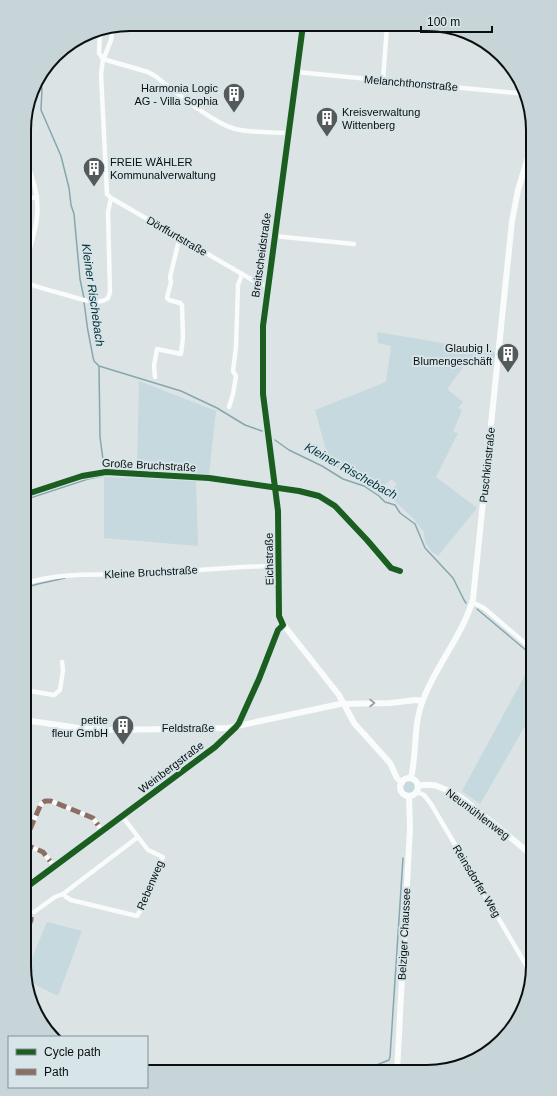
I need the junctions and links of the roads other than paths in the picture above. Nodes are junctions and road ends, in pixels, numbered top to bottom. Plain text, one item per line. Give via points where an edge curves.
1 (302, 31) edge
2 (387, 31) edge
3 (112, 33) edge
4 (100, 36) edge
5 (102, 59) junction
6 (296, 72) junction
7 (383, 80) junction
8 (519, 93) edge
9 (288, 133) junction
10 (526, 164) edge
11 (31, 176) edge
12 (37, 196) junction
13 (31, 198) edge
14 (111, 198) junction
15 (274, 236) junction
16 (180, 238) junction
17 (354, 244) dead end
18 (31, 245) edge
19 (242, 274) junction
20 (31, 284) edge
21 (267, 286) junction
22 (155, 377) dead end
23 (229, 408) dead end
24 (276, 488) junction
25 (31, 493) edge
26 (279, 566) junction
27 (400, 571) dead end
28 (31, 582) edge
29 (472, 604) junction
30 (283, 625) junction
31 (526, 644) edge
32 (62, 662) dead end
33 (31, 691) edge
34 (422, 701) junction
35 (344, 703) junction
36 (31, 721) edge
37 (236, 727) junction
38 (411, 778) junction
39 (402, 783) junction
40 (418, 786) junction
41 (417, 792) junction
42 (409, 796) junction
43 (122, 816) junction
44 (31, 827) edge
45 (102, 831) junction
46 (138, 837) junction
47 (31, 846) edge
48 (526, 851) edge
49 (54, 866) junction
50 (31, 884) edge
51 (63, 894) junction
52 (34, 912) dead end
53 (526, 965) edge
54 (397, 1065) edge

1 - 6 street, Breitscheidstraße
2 - 7 street
3 - 5 street
4 - 5 street via 99,53
5 - 9 street via 148,72 206,114 228,126
5 - 14 street via 106,191
6 - 7 street, Melanchthonstraße
6 - 9 street, Breitscheidstraße
7 - 8 street, Melanchthonstraße
9 - 15 street, Breitscheidstraße
10 - 29 street, Puschkinstraße via 512,221
11 - 12 street
12 - 13 street
12 - 18 street via 37,220
14 - 16 street, Dörffurtstraße
14 - 20 street via 108,212 108,298 102,301 83,300
15 - 17 street
15 - 21 street, Breitscheidstraße
16 - 19 street, Dörffurtstraße
16 - 22 street via 167,298 182,305 181,354 157,349
19 - 21 street, Dörffurtstraße
19 - 23 street via 238,285 233,371 236,376
21 - 24 street, Breitscheidstraße via 263,326 263,382
24 - 25 street, Große Bruchstraße via 209,478 104,472 82,476
24 - 26 street, Eichstraße
24 - 27 street, Große Bruchstraße via 308,493 330,502 391,568
26 - 28 street, Kleine Bruchstraße via 127,575 53,576
26 - 30 street, Eichstraße via 279,616
29 - 31 street via 480,605
29 - 34 street, Puschkinstraße
30 - 35 street, Eichstraße
30 - 37 street, Weinbergstraße via 278,630 259,679
32 - 33 street via 60,690 54,694
35 -> 34 street, Feldstraße
34 - 38 street, Puschkinstraße via 417,720
35 - 37 street, Feldstraße
35 - 39 street, Eichstraße via 354,723 390,763
36 - 37 street, Feldstraße via 108,730
37 - 43 street, Weinbergstraße via 215,747
38 - 39 street
38 - 40 street
39 - 42 street via 402,792
40 - 41 street
40 - 48 street, Neumühlenweg via 434,785 455,794
41 - 42 street
41 - 53 street, Reinsdorfer Weg via 426,796
42 - 54 street, Belziger Chaussee via 410,835
43 - 45 street, Weinbergstraße
43 - 46 street, Rebenweg
44 - 45 street via 41,804 51,801 93,818
45 - 49 street, Weinbergstraße
46 - 51 street
46 - 51 street, Rebenweg via 148,850 163,857 137,916 71,900
47 - 49 street via 43,852
49 - 50 street, Weinbergstraße
51 - 52 street

